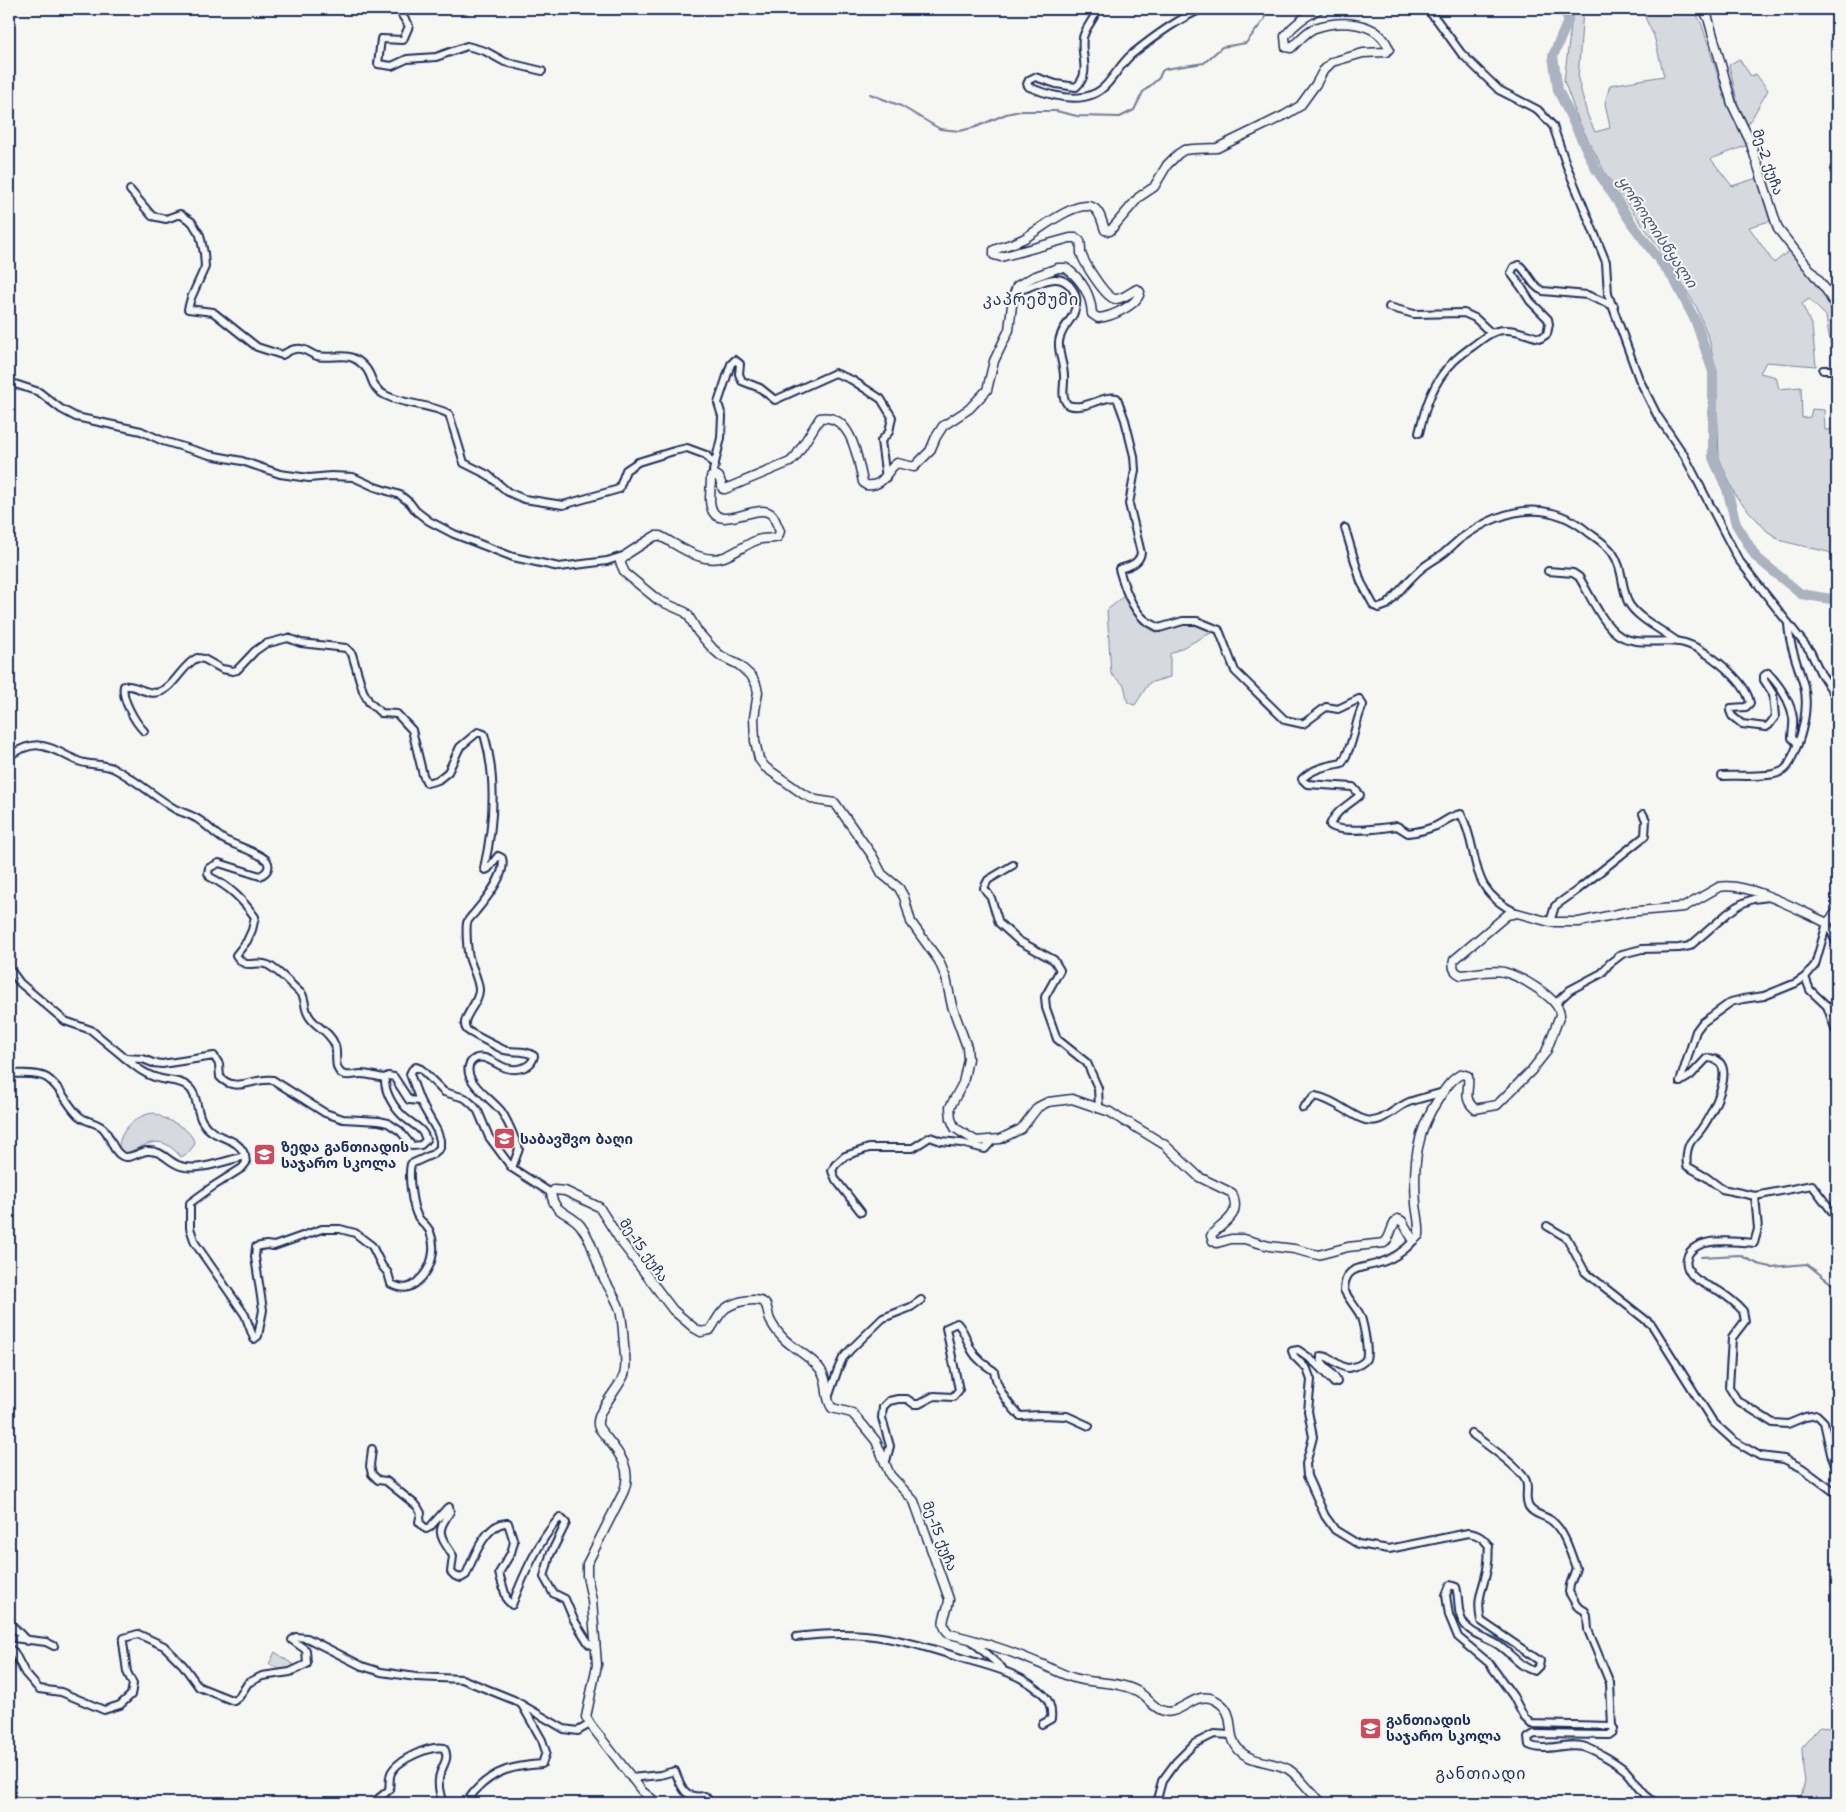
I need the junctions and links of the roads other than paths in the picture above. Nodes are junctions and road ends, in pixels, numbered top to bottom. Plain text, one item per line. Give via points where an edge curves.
1 (398, 9) edge
2 (1097, 9) edge
3 (1202, 9) edge
4 (1319, 9) edge
5 (1426, 9) edge
6 (1703, 9) edge
7 (542, 71) dead end
8 (130, 190) dead end
9 (1014, 291) junction
10 (1614, 306) junction
11 (1389, 307) dead end
12 (1837, 309) edge
13 (1491, 333) junction
14 (1823, 370) dead end
15 (1837, 370) edge
16 (9, 382) edge
17 (1419, 433) dead end
18 (715, 466) junction
19 (716, 475) junction
20 (886, 478) junction
21 (1345, 528) dead end
22 (628, 554) junction
23 (1548, 571) dead end
24 (1788, 622) junction
25 (1678, 642) junction
26 (1837, 698) edge
27 (144, 731) dead end
28 (1798, 744) junction
29 (9, 756) edge
30 (1722, 776) dead end
31 (1643, 814) dead end
32 (1013, 865) dead end
33 (1770, 897) junction
34 (1837, 912) edge
35 (1517, 913) junction
36 (1550, 922) junction
37 (1827, 924) junction
38 (1837, 944) edge
39 (9, 968) edge
40 (1805, 977) junction
41 (1556, 1003) junction
42 (1837, 1034) edge
43 (125, 1058) junction
44 (9, 1074) edge
45 (384, 1078) junction
46 (1443, 1092) junction
47 (420, 1101) junction
48 (1099, 1108) junction
49 (1303, 1108) dead end
50 (993, 1140) junction
51 (245, 1156) junction
52 (512, 1168) junction
53 (551, 1193) junction
54 (1755, 1196) junction
55 (861, 1212) dead end
56 (1837, 1218) edge
57 (1547, 1226) dead end
58 (1415, 1239) junction
59 (921, 1300) dead end
60 (827, 1399) junction
61 (1089, 1426) dead end
62 (1471, 1433) dead end
63 (372, 1449) dead end
64 (885, 1464) junction
65 (1837, 1469) edge
66 (1837, 1494) edge
67 (9, 1617) edge
68 (9, 1636) edge
69 (796, 1637) dead end
70 (970, 1639) junction
71 (27, 1640) junction
72 (54, 1646) dead end
73 (596, 1646) junction
74 (9, 1648) edge
75 (1003, 1669) junction
76 (522, 1704) junction
77 (590, 1724) junction
78 (1042, 1724) dead end
79 (1612, 1726) junction
80 (1231, 1735) junction
81 (631, 1778) junction
82 (373, 1803) edge
83 (443, 1803) edge
84 (466, 1803) edge
85 (657, 1803) edge
86 (711, 1803) edge
87 (1156, 1803) edge
88 (1323, 1803) edge
89 (1658, 1803) edge

1 - 7 street via 409,26 403,40 381,39 378,64 392,66 407,59 436,57 467,46 505,62
2 - 3 street via 1083,35 1086,72 1081,83 1076,87 1035,78 1029,80 1029,87 1070,98 1096,94 1130,56 1171,26
4 - 9 street via 1301,19 1285,36 1286,47 1291,48 1314,28 1355,23 1372,30 1387,43 1389,50 1351,55 1332,62 1300,106 1285,115 1217,148 1184,150 1110,231 1105,230 1098,211 1083,205 1022,239 994,250 994,255 1001,257 1076,238 1080,241 1081,253 1109,296 1120,299 1136,289 1140,292 1139,297 1108,317 1095,317 1090,296 1066,268 1033,277
5 - 10 street via 1461,53 1499,90 1538,110 1553,126 1606,262 1608,294
6 - 12 street, მე-2 ქუჩა via 1732,104 1750,141 1778,229 1827,291
8 - 18 street via 152,216 166,219 180,214 192,222 200,235 204,267 188,309 213,312 257,347 282,355 296,348 316,356 341,355 355,359 368,371 374,387 386,396 449,414 464,462 515,496 563,505 607,493 619,489 626,470 638,462 687,448 706,455
9 - 20 street via 1009,330 994,361 987,390 969,408 943,426 922,461 914,467 897,463
9 - 35 street via 1051,278 1060,278 1070,285 1077,302 1058,344 1064,399 1068,405 1081,406 1117,398 1134,456 1129,504 1141,553 1135,563 1119,569 1135,608 1145,620 1159,628 1183,621 1197,621 1219,630 1235,671 1285,720 1303,724 1326,706 1338,709 1360,699 1363,705 1356,719 1350,752 1342,763 1323,767 1302,779 1307,784 1353,787 1358,791 1360,795 1332,818 1330,825 1334,829 1347,830 1397,826 1408,834 1422,832 1450,816 1461,814 1467,825 1478,877 1505,907
10 - 13 street via 1588,294 1538,289 1523,268 1517,265 1511,273 1530,301 1548,319 1547,334 1541,338 1515,330
10 - 24 street via 1639,379 1657,415 1684,454 1738,559
11 - 13 street via 1414,314 1464,313 1475,318
13 - 17 street via 1452,362 1438,381
14 - 15 street
16 - 22 street via 39,392 76,417 141,431 163,442 210,455 242,461 280,474 308,478 353,477 400,495 429,521 454,534 513,557 559,567 607,561
18 - 19 street via 713,471
18 - 20 street via 721,438 722,416 718,403 735,360 740,364 742,381 760,388 775,400 835,373 881,399 892,417 888,432 881,441
19 - 20 street via 725,489 790,462 817,421 830,418 850,435 855,444 863,482 873,486
19 - 22 street via 711,477 710,503 716,515 733,517 765,511 771,514 780,532 778,537 758,539 724,557 713,558 699,556 655,536
21 - 25 street via 1361,582 1374,606 1379,608 1387,604 1421,569 1493,520 1508,513 1542,510 1561,514 1611,550 1619,563 1632,608
22 - 50 street via 620,562 625,572 658,600 685,612 713,649 752,677 758,692 755,742 759,759 765,767 803,794 835,803 882,874 900,888 911,922 939,962 946,978 967,1047 967,1069 950,1107 951,1119 955,1128 971,1139
23 - 25 street via 1578,576 1609,627 1619,635 1643,642
24 - 26 street via 1810,651
24 - 28 street via 1789,640 1805,689 1805,710
25 - 28 street via 1720,663 1742,687 1750,703 1730,711 1742,724 1766,727 1775,717 1773,694 1764,680 1768,673 1787,702 1793,718 1792,738
27 - 52 street via 136,723 124,695 124,686 150,693 159,692 197,658 222,669 237,670 265,644 288,638 301,643 346,648 352,654 369,702 381,713 397,714 412,730 427,783 448,772 460,747 474,734 484,734 493,788 491,829 484,868 488,870 498,856 503,861 501,873 492,889 467,922 467,949 479,990 477,1002 464,1024 472,1034 505,1050 530,1052 534,1056 530,1065 524,1068 507,1068 478,1058 471,1062 468,1070 473,1082 501,1112 510,1127 519,1149
28 - 30 street via 1787,768 1780,772
29 - 45 street via 35,744 59,750 80,762 115,769 229,843 264,858 268,868 260,876 219,863 209,868 210,877 237,894 255,917 249,936 236,955 249,965 269,966 302,994 309,1017 334,1044 337,1068 341,1073
31 - 36 street via 1645,836 1555,906
32 - 48 street via 988,880 984,888 999,923 1019,941 1054,960 1060,970 1045,997 1046,1008 1057,1039 1087,1063 1098,1088
33 - 36 street via 1724,886 1684,907 1628,912 1579,922
33 - 37 street
33 - 41 street via 1741,904 1690,946 1642,949 1622,954 1602,973 1570,990
34 - 37 street
35 - 36 street
35 - 41 street via 1500,920 1463,952 1454,960 1454,969 1461,975 1505,972
37 - 38 street
37 - 40 street via 1815,965
39 - 43 street via 20,983 65,1021 91,1030
40 - 42 street via 1810,990 1827,1006
40 - 54 street via 1764,996 1731,1002 1707,1019 1696,1031 1680,1082 1707,1058 1718,1061 1724,1068 1715,1106 1685,1156 1687,1166 1722,1190
41 - 46 street via 1560,1015 1546,1052 1497,1105 1472,1107 1466,1095 1468,1076 1465,1074 1453,1080
43 - 45 street via 162,1064 214,1056 220,1064 220,1077 231,1084 272,1080 325,1113 343,1119 388,1123 400,1131 412,1146 421,1145 426,1140 424,1133 392,1103
43 - 51 street via 156,1078 186,1084 192,1090 203,1123 212,1132 242,1147
44 - 51 street via 46,1078 62,1092 74,1111 102,1127 116,1151 125,1158 148,1151 162,1153 178,1165 200,1167
45 - 47 street via 394,1077 409,1100
46 - 49 street via 1408,1102 1380,1120 1359,1118 1325,1097 1315,1096
46 - 58 street via 1426,1119 1417,1144 1414,1181 1419,1235
47 - 51 street via 440,1140 440,1148 411,1164 409,1173 418,1216 430,1231 434,1250 426,1274 410,1288 400,1289 391,1284 372,1246 355,1234 340,1229 322,1229 274,1246 256,1247 263,1310 258,1336 254,1339 245,1315 205,1260 190,1228 190,1204 242,1168
47 - 52 street via 410,1074 416,1067 444,1092 465,1098 473,1105 489,1137
48 - 50 street via 1072,1099 1048,1102 1038,1107 1021,1129
48 - 58 street via 1152,1137 1199,1177 1232,1193 1236,1204 1234,1212 1211,1236 1217,1243 1244,1239 1318,1255 1384,1242 1398,1219 1408,1235
50 - 55 street via 985,1149 930,1137 913,1148 869,1148 845,1156 832,1171
52 - 53 street
53 - 60 street, მე-15 ქუჩა via 554,1190 565,1191 599,1207 672,1310 701,1332 710,1330 724,1310 732,1305 753,1300 763,1302 775,1330 822,1371
53 - 73 street via 560,1212 579,1223 591,1242 619,1308 622,1324 624,1373 597,1422 626,1464 628,1474 623,1493 587,1564
54 - 56 street via 1812,1185
54 - 65 street via 1758,1229 1754,1243 1724,1241 1696,1245 1689,1252 1687,1268 1694,1277 1743,1310 1745,1321 1732,1338 1729,1387 1737,1400 1773,1423 1788,1424 1817,1415 1824,1422 1830,1454
57 - 66 street via 1567,1238 1585,1272 1652,1325 1713,1422 1734,1441 1760,1456 1784,1459 1802,1468
58 - 79 street via 1391,1258 1355,1268 1347,1276 1344,1290 1360,1314 1364,1333 1366,1354 1361,1363 1346,1368 1322,1356 1322,1362 1336,1379 1334,1383 1303,1353 1292,1351 1307,1369 1311,1380 1308,1411 1313,1436 1306,1464 1308,1476 1325,1516 1335,1530 1358,1544 1389,1549 1468,1533 1484,1539 1489,1546 1478,1606 1481,1621 1540,1661 1539,1666 1534,1670 1527,1668 1496,1644 1469,1629 1461,1617 1456,1587 1450,1585 1446,1595 1449,1615 1458,1637 1489,1664 1532,1724
59 - 60 street via 883,1318 851,1349 843,1358
60 - 64 street, მე-15 ქუჩა via 832,1408 852,1414 863,1425 876,1441
61 - 64 street via 1067,1416 1020,1416 996,1382 994,1372 979,1361 957,1323 946,1328 958,1390 953,1397 934,1396 919,1404 898,1399 883,1407 882,1418 890,1446
62 - 79 street via 1519,1471 1526,1482 1526,1501 1530,1508 1550,1519 1566,1542 1576,1568 1569,1592 1587,1616 1588,1630 1610,1683
63 - 73 street via 372,1474 417,1506 423,1528 430,1527 449,1507 450,1512 440,1531 453,1556 451,1572 455,1576 461,1578 466,1575 478,1546 493,1528 502,1522 508,1523 514,1542 499,1573 507,1600 512,1605 526,1570 550,1528 560,1517 566,1522 550,1555 544,1577 553,1593 565,1599 589,1644
64 - 70 street, მე-15 ქუჩა via 919,1511 950,1599 942,1621 946,1630
67 - 71 street via 10,1623
68 - 71 street
69 - 75 street via 820,1634 865,1636 905,1642
70 - 75 street
70 - 80 street, მე-15 ქუჩა via 1085,1681 1120,1685 1137,1691 1165,1712 1191,1701 1212,1698 1228,1712
71 - 72 street
73 - 77 street via 596,1675 586,1717
74 - 76 street via 39,1689 61,1692 104,1710 120,1705 131,1695 133,1684 127,1672 123,1642 124,1638 138,1634 164,1646 199,1687 234,1701 248,1683 307,1664 306,1650 292,1640 296,1637 307,1638 381,1672 462,1679
75 - 78 street via 1044,1695 1052,1710 1051,1719
76 - 77 street via 564,1730 578,1731
76 - 84 street via 542,1740 546,1752 542,1764 513,1766 485,1780
77 - 81 street
79 - 89 street via 1614,1732 1609,1736 1541,1734 1531,1736 1527,1743 1538,1748 1582,1746 1626,1771 1645,1796
80 - 87 street via 1214,1734 1194,1744 1162,1781
80 - 88 street, მე-15 ქუჩა via 1241,1752 1287,1769
81 - 85 street
81 - 86 street via 675,1771 688,1795 695,1798 705,1796
82 - 83 street via 389,1790 390,1774 396,1766 424,1750 437,1747 444,1748 447,1754 439,1777

